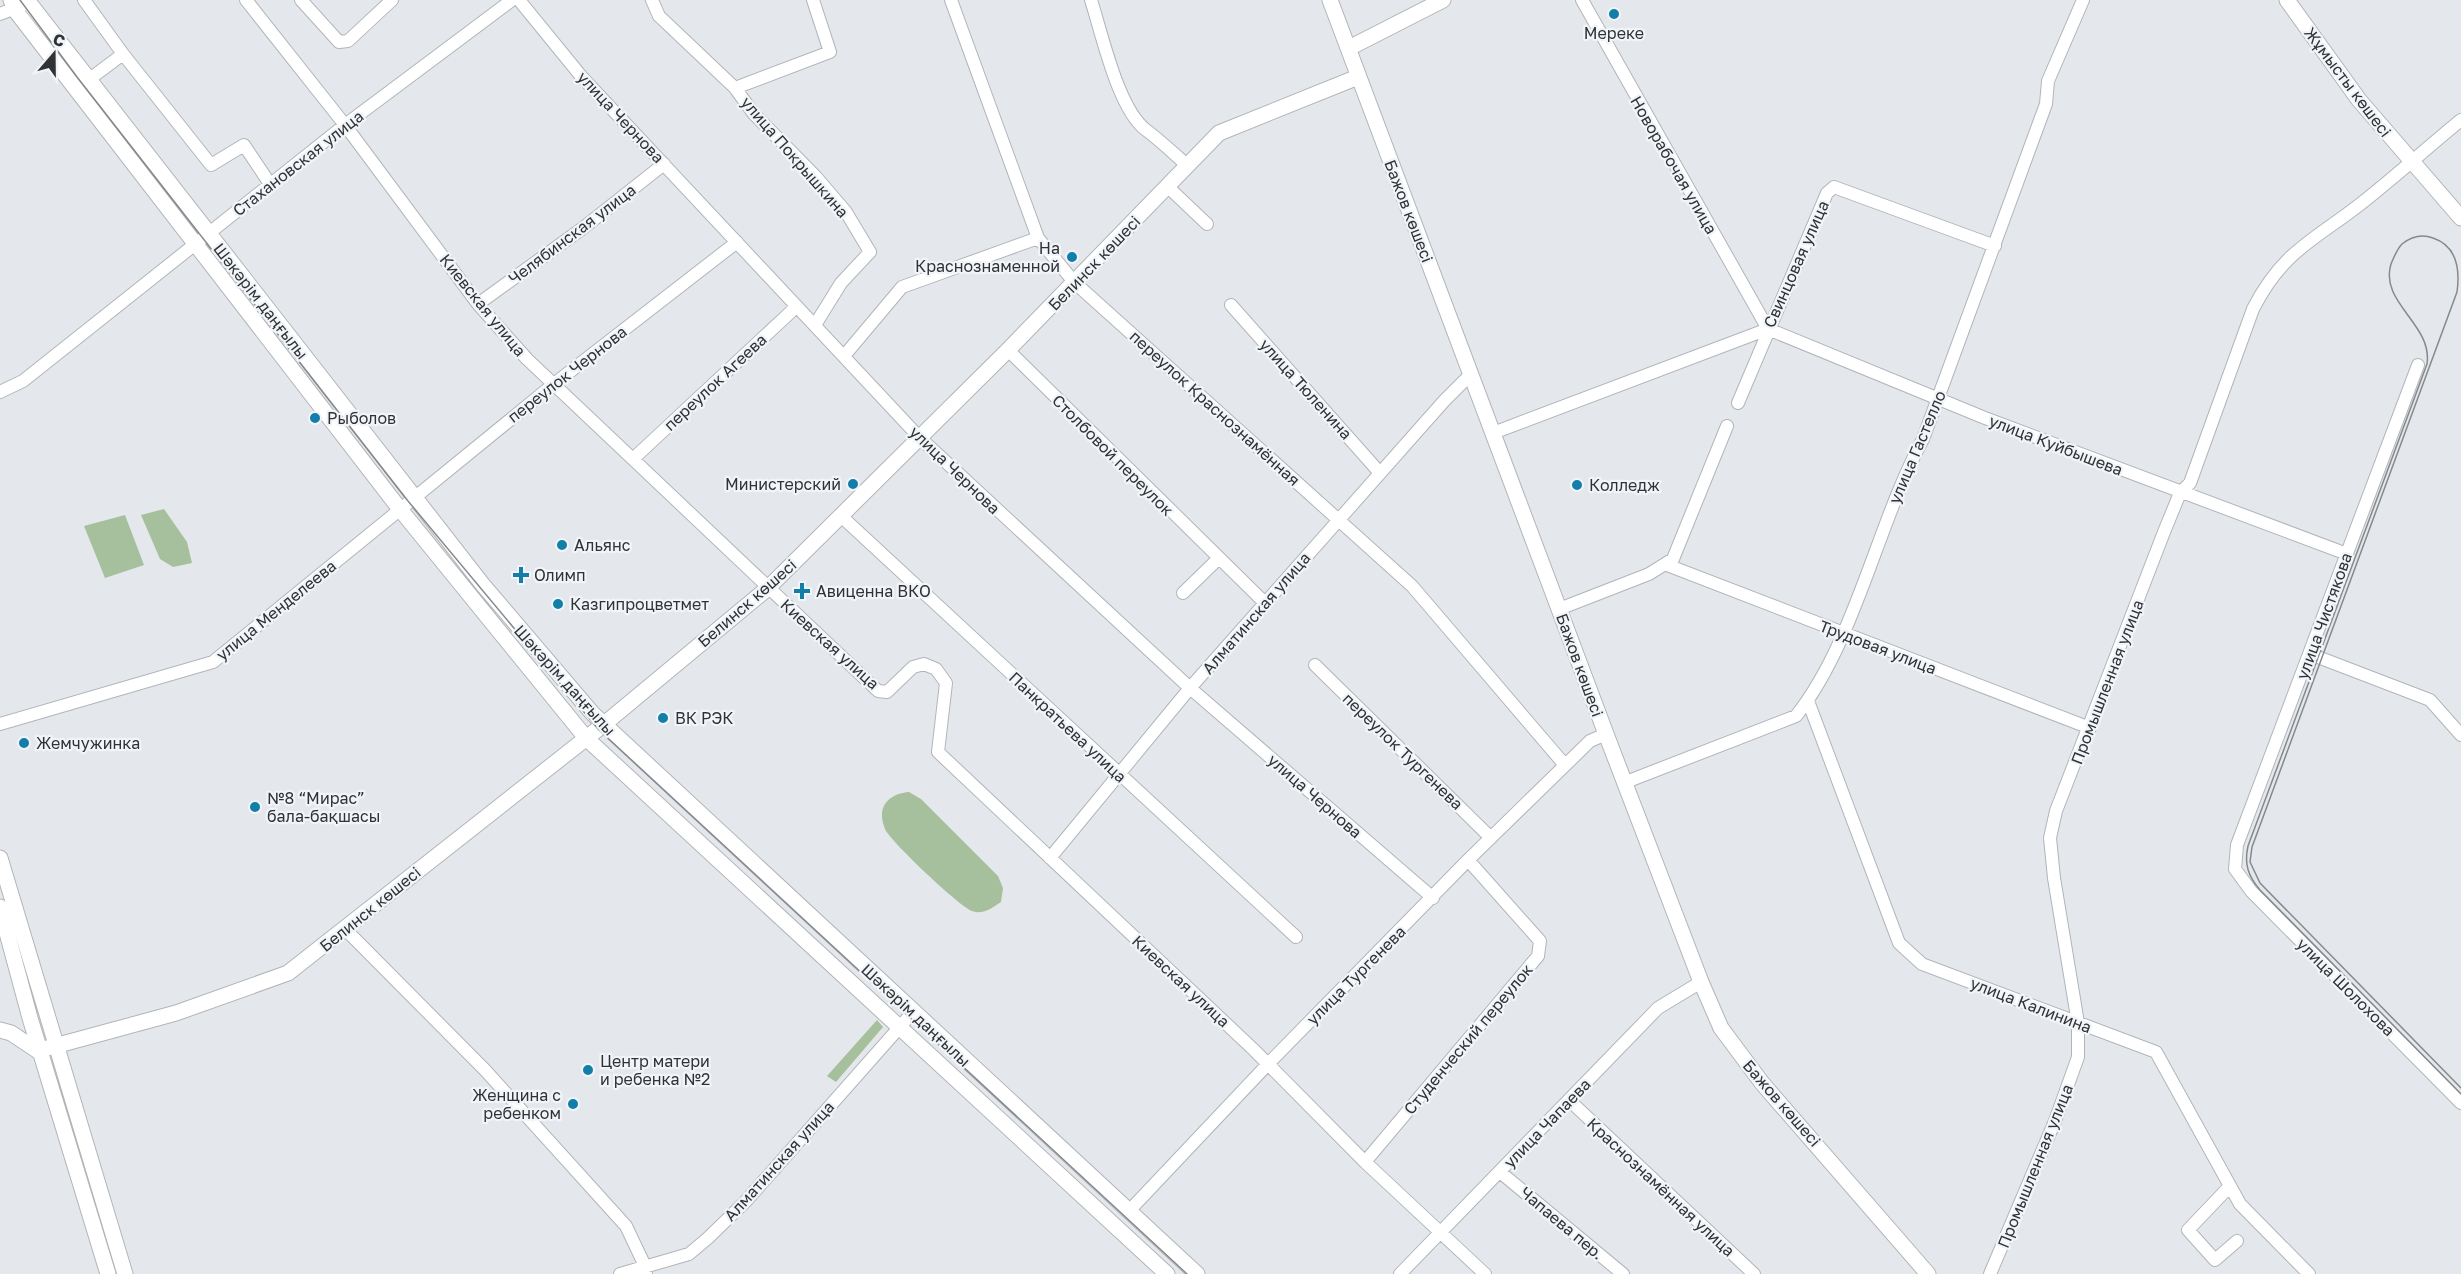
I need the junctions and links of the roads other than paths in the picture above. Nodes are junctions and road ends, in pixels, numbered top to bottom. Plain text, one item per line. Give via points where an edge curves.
1 (246, 0) edge
2 (301, 0) edge
3 (392, 0) edge
4 (512, 0) edge
5 (519, 0) edge
6 (652, 0) edge
7 (813, 0) edge
8 (951, 0) edge
9 (1091, 0) edge
10 (1330, 0) edge
11 (1443, 0) edge
12 (1581, 0) edge
13 (2083, 0) edge
14 (2287, 0) edge
15 (85, 1) edge
16 (18, 5) edge
17 (1349, 48) junction
18 (123, 54) junction
19 (1358, 77) junction
20 (87, 81) junction
21 (735, 88) junction
22 (2461, 120) edge
23 (345, 125) junction
24 (2411, 162) junction
25 (664, 164) junction
26 (1188, 166) junction
27 (270, 184) junction
28 (1168, 187) junction
29 (2461, 218) edge
30 (1208, 224) dead end
31 (208, 233) junction
32 (1038, 238) junction
33 (737, 242) junction
34 (194, 243) junction
35 (1995, 246) junction
36 (1074, 282) junction
37 (478, 304) junction
38 (1232, 305) dead end
39 (796, 307) junction
40 (815, 325) junction
41 (1768, 329) junction
42 (1008, 350) junction
43 (844, 356) junction
44 (2418, 365) dead end
45 (1470, 375) junction
46 (554, 384) junction
47 (0, 392) edge
48 (1938, 398) junction
49 (1738, 403) dead end
50 (1727, 426) dead end
51 (1492, 433) junction
52 (920, 438) junction
53 (634, 458) junction
54 (1380, 474) junction
55 (2180, 493) junction
56 (414, 497) junction
57 (399, 508) junction
58 (841, 516) junction
59 (1339, 519) junction
60 (2347, 554) junction
61 (1218, 559) junction
62 (1667, 565) junction
63 (768, 588) junction
64 (1183, 593) dead end
65 (1265, 603) junction
66 (1559, 609) junction
67 (1843, 633) junction
68 (2310, 654) junction
69 (1315, 665) dead end
70 (1190, 688) junction
71 (1808, 701) junction
72 (0, 724) edge
73 (603, 725) junction
74 (2090, 728) junction
75 (1606, 734) junction
76 (2461, 735) edge
77 (586, 738) junction
78 (1564, 764) junction
79 (1120, 775) junction
80 (1626, 782) junction
81 (1491, 838) junction
82 (0, 858) edge
83 (1050, 858) junction
84 (1468, 860) junction
85 (2235, 869) joint
86 (1433, 898) junction
87 (0, 907) edge
88 (346, 930) junction
89 (1296, 937) dead end
90 (1701, 982) junction
91 (913, 1012) junction
92 (38, 1016) junction
93 (2078, 1023) junction
94 (4, 1026) edge
95 (898, 1027) junction
96 (45, 1050) junction
97 (1267, 1065) junction
98 (1569, 1100) junction
99 (2461, 1102) edge
100 (1365, 1162) junction
101 (1500, 1172) junction
102 (2230, 1186) junction
103 (1129, 1212) junction
104 (1115, 1227) junction
105 (1439, 1232) junction
106 (2237, 1241) dead end
107 (646, 1270) edge
108 (108, 1274) edge
109 (125, 1274) edge
110 (620, 1274) edge
111 (1167, 1274) edge
112 (1197, 1274) edge
113 (1400, 1274) edge
114 (1485, 1274) edge
115 (1623, 1274) edge
116 (1754, 1274) edge
117 (1928, 1274) edge
118 (1990, 1274) edge
119 (2309, 1274) edge

1 - 23 street, Киевская улица
2 - 3 street via 339,42 348,41
4 - 23 street, Стахановская улица
5 - 25 street, улица Чернова via 581,76
6 - 21 street, улица Покрышкина via 659,16
7 - 21 street via 830,52
8 - 32 street, переулок Краснознамённая
9 - 26 street via 1114,78 1128,106 1146,130
10 - 17 main road, Бажов көшесі
11 - 17 main road
12 - 41 street, Новорабочая улица
13 - 35 street, улица Гастелло via 2048,81 2046,104
14 - 24 main road, Жұмысты көшесі via 2359,100
15 - 18 street
16 - 20 main road, Шәкәрім даңғылы
16 - 34 main road, Шәкәрім даңғылы
17 - 19 main road, Бажов көшесі
18 - 20 street
18 - 27 street via 211,165 244,145
19 - 26 main road, Белинск көшесі via 1219,133
19 - 45 main road, Бажов көшесі
20 - 31 main road, Шәкәрім даңғылы
21 - 40 street, улица Покрышкина via 753,114 846,212 870,252 841,282
22 - 24 street, Промышленная улица
23 - 27 street, Стахановская улица
23 - 37 street, Киевская улица
24 - 29 main road, Жұмысты көшесі
24 - 55 street, Промышленная улица via 2346,216 2326,226 2289,256 2265,284 2190,483
25 - 33 street, улица Чернова
25 - 37 street, Челябинская улица
26 - 28 main road, Белинск көшесі
27 - 31 street, Стахановская улица
28 - 30 street
28 - 36 main road, Белинск көшесі
31 - 34 street, Стахановская улица
31 - 56 main road, Шәкәрім даңғылы
32 - 36 street, переулок Краснознамённая
32 - 43 street via 902,287
33 - 39 street, улица Чернова
33 - 46 street, переулок Чернова
34 - 47 street, Стахановская улица via 23,381
34 - 57 main road, Шәкәрім даңғылы
35 - 41 street, Свинцовая улица via 1834,187 1827,193
35 - 48 street, улица Гастелло
36 - 42 main road, Белинск көшесі
36 - 59 street, переулок Краснознамённая
37 - 46 street, Киевская улица
38 - 54 street, улица Тюленина
39 - 40 street, улица Чернова
39 - 53 street, переулок Агеева
40 - 43 street, улица Чернова
41 - 48 street, улица Куйбышева
41 - 49 street, Свинцовая улица
41 - 51 street
42 - 52 main road, Белинск көшесі
42 - 61 street, Столбовой переулок
43 - 52 street, улица Чернова
44 - 60 street, улица Чистякова
45 - 51 main road, Бажов көшесі
45 - 54 street, Алматинская улица
46 - 53 street, Киевская улица
46 - 56 street, переулок Чернова
48 - 55 street, улица Куйбышева
48 - 67 street, улица Гастелло
50 - 62 street via 1673,559
51 - 66 main road, Бажов көшесі
52 - 58 main road, Белинск көшесі
52 - 70 street, улица Чернова
53 - 63 street, Киевская улица
54 - 59 street, Алматинская улица
55 - 60 street, улица Куйбышева
55 - 74 street, Промышленная улица
56 - 57 street, переулок Чернова
56 - 73 main road, Шәкәрім даңғылы
57 - 72 street, улица Менделеева via 213,662
57 - 77 main road, Шәкәрім даңғылы
58 - 63 main road, Белинск көшесі
58 - 79 street, Панкратьева улица
59 - 65 street, Алматинская улица
59 - 78 street, переулок Краснознамённая via 1412,586
60 - 68 street, улица Чистякова
61 - 64 street
61 - 65 street, Столбовой переулок
62 - 66 street
62 - 67 street, Трудовая улица
63 - 73 main road, Белинск көшесі
63 - 83 street, Киевская улица via 878,691 888,692 913,667 924,664 936,669 946,683 938,752
65 - 70 street, Алматинская улица
66 - 75 main road, Бажов көшесі
67 - 71 street, улица Гастелло
67 - 74 street, Трудовая улица
68 - 76 street via 2430,700
68 - 85 street, улица Чистякова via 2237,845
69 - 81 street, переулок Тургенева
70 - 79 street, Алматинская улица
70 - 86 street, улица Чернова
71 - 80 street, улица Гастелло via 1796,716
71 - 93 street, улица Калинина via 1899,944 1922,964
73 - 77 main road, Белинск көшесі
73 - 91 main road, Шәкәрім даңғылы
74 - 93 street, Промышленная улица via 2056,811 2050,838
75 - 78 street, улица Тургенева via 1590,741
75 - 80 main road, Бажов көшесі
77 - 88 main road, Белинск көшесі
77 - 95 main road, Шәкәрім даңғылы
78 - 81 street, улица Тургенева
79 - 83 street, Алматинская улица
79 - 89 street, Панкратьева улица
80 - 90 main road, Бажов көшесі
81 - 84 street, улица Тургенева
82 - 92 main road
83 - 97 street, Киевская улица
84 - 86 street, улица Тургенева
84 - 100 street, Студенческий переулок via 1540,941 1538,956
85 - 99 street, улица Шолохова via 2251,891
86 - 97 street, улица Тургенева
87 - 92 main road
88 - 96 main road, Белинск көшесі via 288,973 176,1013
88 - 107 street via 485,1070 626,1226
90 - 98 street, улица Чапаева via 1658,1008
90 - 117 main road, Бажов көшесі via 1721,1028 1748,1065
91 - 95 street, Алматинская улица
91 - 103 main road, Шәкәрім даңғылы
92 - 94 main road
92 - 96 main road
93 - 102 street, улица Калинина via 2156,1052
93 - 118 street, Промышленная улица via 2078,1057
94 - 96 main road
95 - 104 main road, Шәкәрім даңғылы
95 - 107 street, Алматинская улица via 746,1201 708,1238 689,1254
96 - 108 main road
96 - 109 main road
97 - 100 street, Киевская улица
97 - 103 street, улица Тургенева
98 - 101 street, улица Чапаева
98 - 116 street, Краснознамённая улица
100 - 105 street, Киевская улица
101 - 105 street, улица Чапаева
101 - 115 street, Чапаева пер.
102 - 106 street via 2188,1230 2215,1260
102 - 119 street, улица Калинина via 2240,1204
103 - 104 main road, улица Тургенева
103 - 112 main road, Шәкәрім даңғылы
104 - 111 main road, Шәкәрім даңғылы
105 - 113 street, улица Чапаева
105 - 114 street, Киевская улица
107 - 110 street, Алматинская улица

